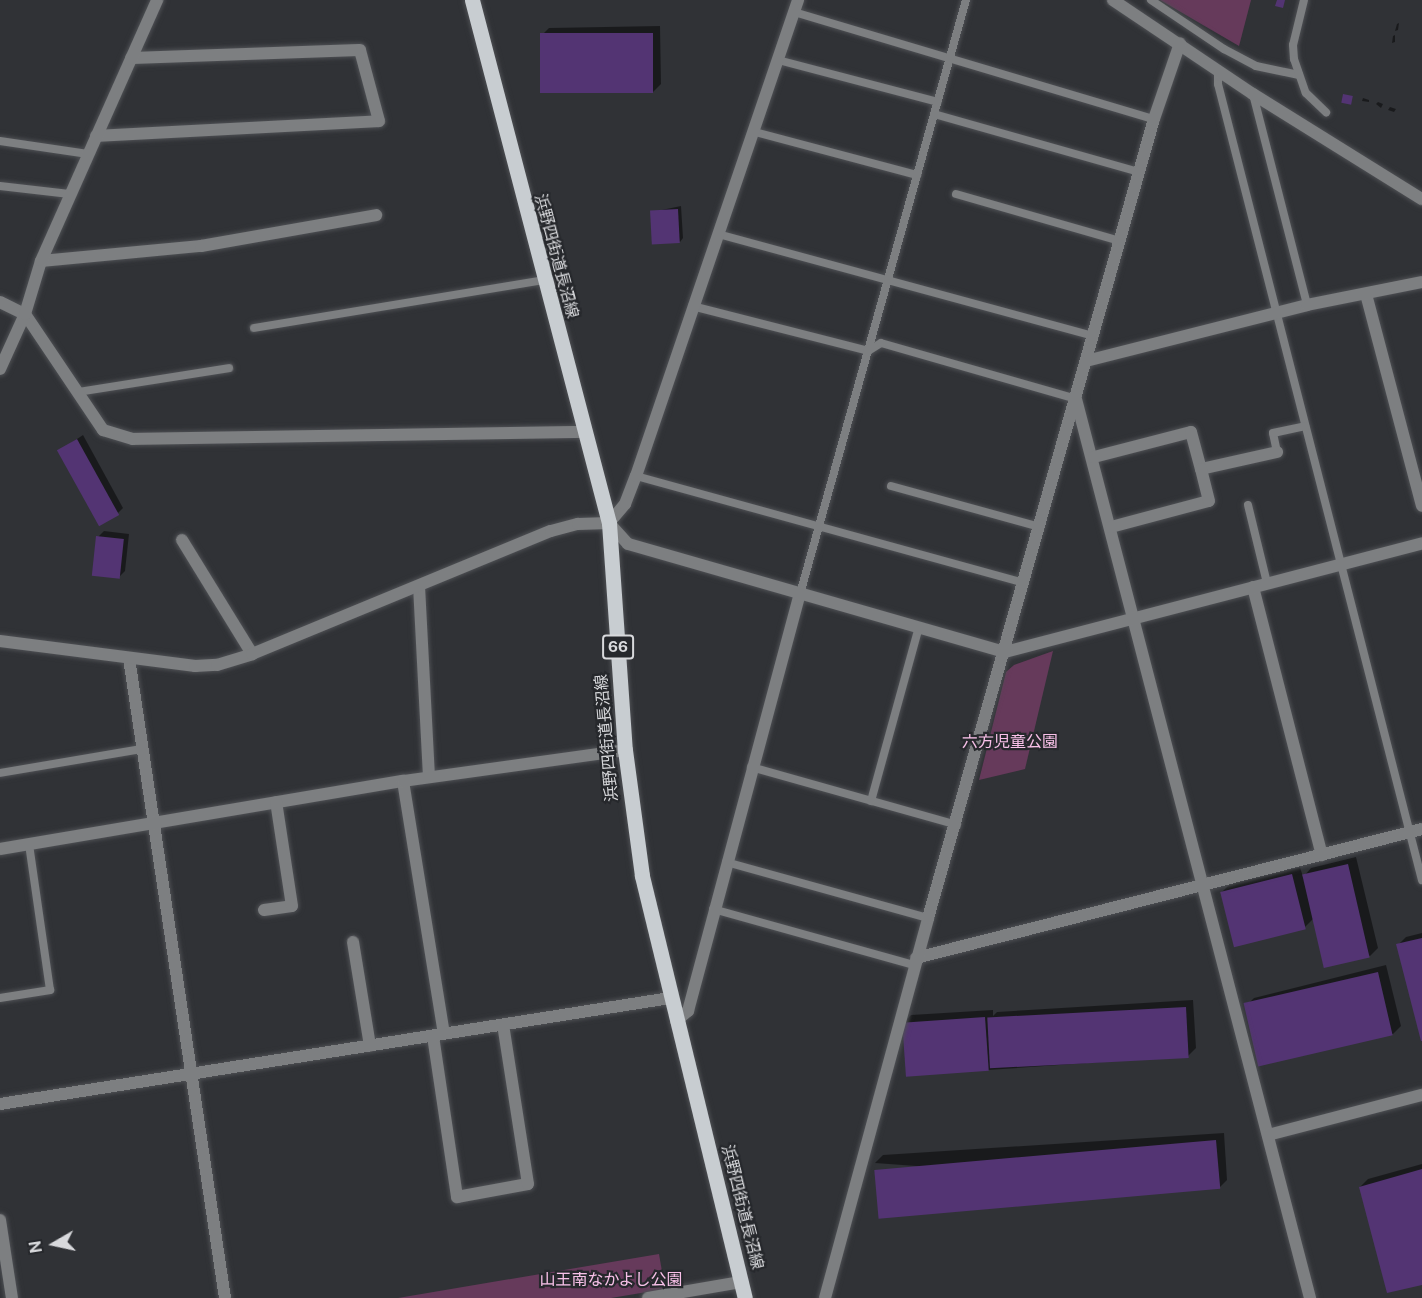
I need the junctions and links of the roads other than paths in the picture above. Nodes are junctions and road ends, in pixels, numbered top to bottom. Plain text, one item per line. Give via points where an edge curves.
1 (157, 0) edge
2 (472, 0) edge
3 (966, 0) edge
4 (1113, 0) edge
5 (1151, 0) edge
6 (1304, 0) edge
7 (796, 6) edge
8 (1179, 43) junction
9 (131, 58) junction
10 (950, 58) junction
11 (778, 60) junction
12 (1218, 69) junction
13 (1299, 75) junction
14 (1253, 94) junction
15 (938, 102) junction
16 (1326, 112) dead end
17 (934, 114) junction
18 (1154, 119) junction
19 (755, 132) junction
20 (96, 136) junction
21 (0, 141) edge
22 (88, 154) junction
23 (1139, 172) junction
24 (917, 175) junction
25 (0, 186) edge
26 (70, 194) junction
27 (956, 194) dead end
28 (1422, 199) edge
29 (376, 215) dead end
30 (718, 234) junction
31 (1120, 241) junction
32 (41, 261) junction
33 (888, 279) junction
34 (544, 280) junction
35 (1422, 282) edge
36 (1366, 294) junction
37 (0, 302) edge
38 (1307, 305) junction
39 (692, 306) junction
40 (1276, 313) junction
41 (26, 314) junction
42 (254, 328) dead end
43 (1094, 336) junction
44 (868, 351) junction
45 (1086, 361) junction
46 (229, 368) dead end
47 (0, 369) edge
48 (78, 393) junction
49 (1076, 399) junction
50 (1305, 426) junction
51 (584, 432) junction
52 (1277, 452) joint
53 (1094, 457) junction
54 (1201, 469) junction
55 (636, 476) junction
56 (891, 486) dead end
57 (1248, 505) dead end
58 (1422, 506) edge
59 (609, 523) junction
60 (819, 525) junction
61 (1040, 527) junction
62 (1111, 527) junction
63 (182, 540) dead end
64 (1422, 543) edge
65 (1341, 564) junction
66 (1024, 583) junction
67 (1267, 583) junction
68 (419, 586) junction
69 (1253, 587) junction
70 (800, 594) junction
71 (1134, 617) junction
72 (919, 627) junction
73 (0, 641) edge
74 (1005, 652) junction
75 (252, 654) junction
76 (129, 658) junction
77 (142, 749) junction
78 (625, 750) junction
79 (751, 767) junction
80 (0, 773) edge
81 (429, 777) junction
82 (403, 781) junction
83 (276, 801) junction
84 (871, 801) junction
85 (155, 823) junction
86 (957, 825) junction
87 (1416, 831) edge
88 (29, 844) junction
89 (0, 849) edge
90 (1322, 855) junction
91 (726, 862) junction
92 (1422, 880) edge
93 (1203, 886) junction
94 (713, 909) junction
95 (264, 910) dead end
96 (928, 918) junction
97 (353, 942) dead end
98 (915, 961) junction
99 (0, 998) edge
100 (670, 998) junction
101 (676, 1021) junction
102 (503, 1025) junction
103 (439, 1035) junction
104 (370, 1046) junction
105 (194, 1076) junction
106 (1422, 1095) edge
107 (0, 1104) edge
108 (1268, 1135) junction
109 (0, 1220) edge
110 (2, 1252) edge
111 (741, 1282) junction
112 (12, 1298) edge
113 (225, 1298) edge
114 (648, 1298) edge
115 (745, 1298) edge
116 (825, 1298) edge
117 (1310, 1298) edge

1 - 9 street
2 - 34 main road, 浜野四街道長沼線 / 66
3 - 10 lane
4 - 8 street
5 - 13 lane via 1256,66
6 - 13 lane via 1293,45
7 - 10 lane
7 - 11 street
8 - 12 street
8 - 18 street
9 - 20 street
9 - 20 street via 360,50 379,122
10 - 15 lane
10 - 18 lane
11 - 15 lane
11 - 19 street
12 - 14 street
12 - 40 lane via 1218,84
13 - 16 lane via 1312,101
14 - 28 street
14 - 38 lane
15 - 17 lane
17 - 23 lane
17 - 24 lane
18 - 23 street
19 - 24 lane
19 - 30 street
20 - 22 street
21 - 22 lane
22 - 26 street
23 - 31 street
24 - 33 lane
25 - 26 lane
26 - 32 street
27 - 31 lane
29 - 32 street via 201,246
30 - 33 lane
30 - 39 street
31 - 43 street
32 - 41 street
33 - 43 lane
33 - 44 lane
34 - 42 lane
34 - 51 main road, 浜野四街道長沼線 / 66
35 - 36 street
36 - 38 street
36 - 58 street
37 - 41 street
38 - 40 street
39 - 44 lane
39 - 55 street
40 - 45 street
40 - 50 lane
41 - 47 street
41 - 48 street
43 - 45 street
44 - 49 lane via 881,343
44 - 60 lane
45 - 49 street
46 - 48 lane
48 - 51 street via 102,430 133,439
49 - 53 street
49 - 61 street
50 - 52 lane via 1273,433
50 - 65 lane
51 - 59 main road, 浜野四街道長沼線 / 66
52 - 54 street
53 - 54 street via 1191,432
53 - 62 street
54 - 62 street via 1209,501
55 - 59 street via 625,504
55 - 60 lane
56 - 61 lane
57 - 67 lane
59 - 68 street via 565,526
59 - 70 street via 628,544
59 - 78 main road, 浜野四街道長沼線 / 66
60 - 66 lane
60 - 70 lane
61 - 66 street
62 - 71 street
63 - 75 street
64 - 65 street
65 - 67 street
65 - 87 lane
66 - 74 street
67 - 69 street
68 - 75 street
68 - 81 street
69 - 71 street
69 - 90 street
70 - 72 street
70 - 79 street
71 - 74 street
71 - 93 street
72 - 74 street
72 - 84 lane
73 - 76 street
74 - 86 street
75 - 76 street via 217,665 195,666
76 - 77 street
77 - 80 lane
77 - 85 street
78 - 81 street
78 - 100 main road, 浜野四街道長沼線 / 66 via 642,876
79 - 84 lane
79 - 91 street
81 - 82 street
82 - 83 street
82 - 103 street
83 - 85 street
83 - 95 street via 292,906
84 - 86 lane
85 - 88 street
85 - 105 street
86 - 96 street
87 - 90 street
87 - 92 lane
88 - 89 street
88 - 99 lane via 50,990
90 - 93 street
91 - 94 street
91 - 96 lane
93 - 98 street
93 - 108 street
94 - 98 lane
94 - 101 street via 688,1011
96 - 98 street
97 - 104 street
98 - 116 street
100 - 101 main road, 浜野四街道長沼線 / 66
100 - 102 street
101 - 111 main road, 浜野四街道長沼線 / 66
102 - 103 street
102 - 103 street via 528,1184 457,1197
103 - 104 street
104 - 105 street
105 - 107 street
105 - 113 street
106 - 108 street
108 - 117 street
109 - 110 street
110 - 112 street
111 - 114 street
111 - 115 main road, 浜野四街道長沼線 / 66

